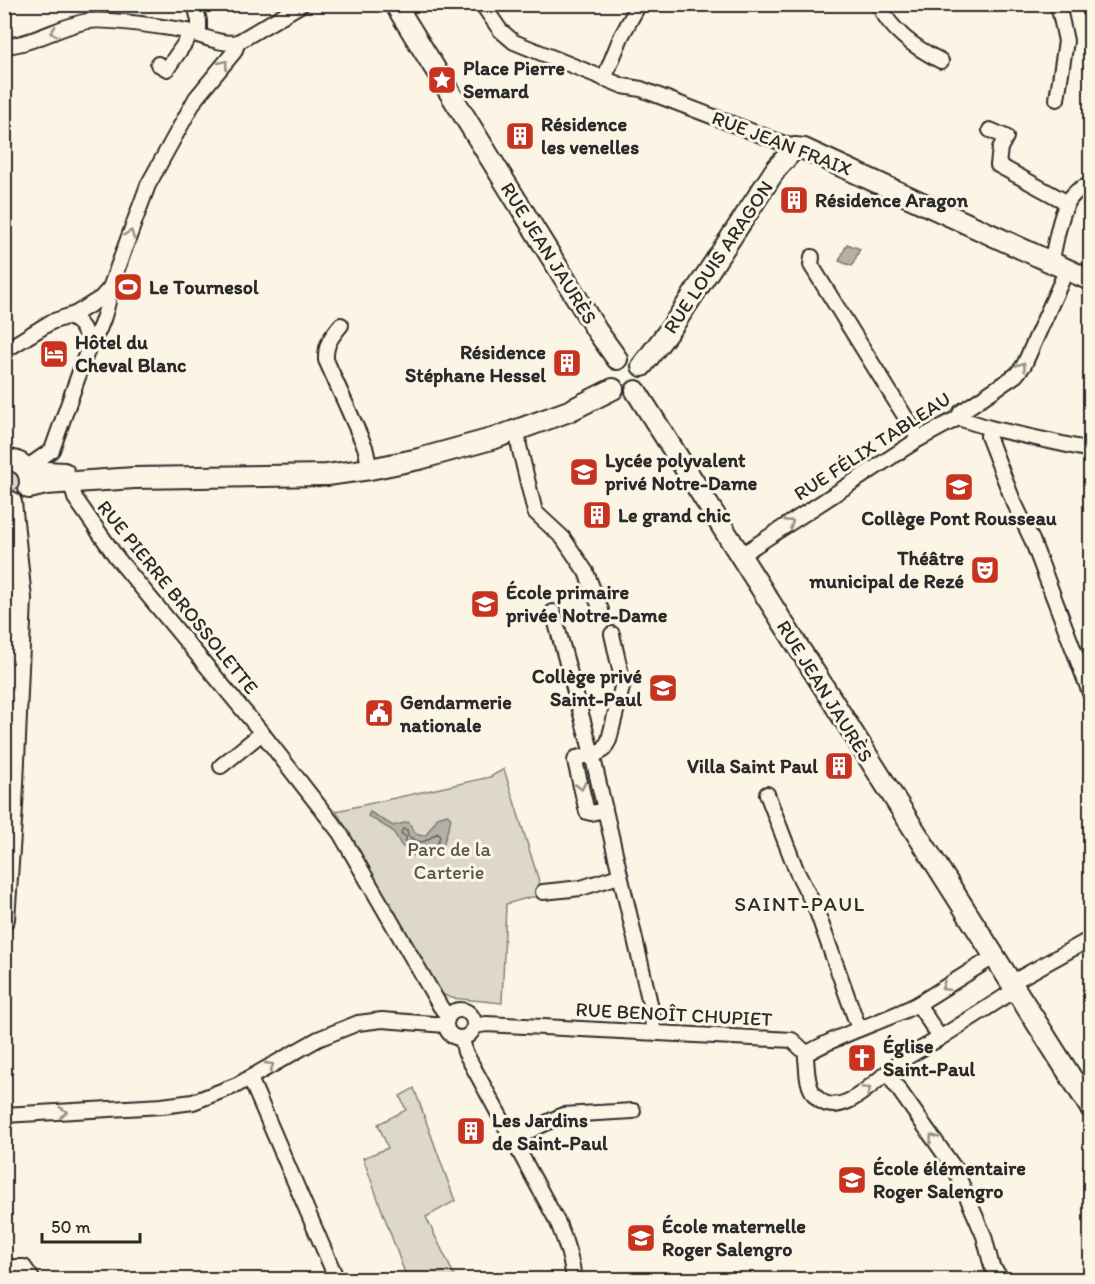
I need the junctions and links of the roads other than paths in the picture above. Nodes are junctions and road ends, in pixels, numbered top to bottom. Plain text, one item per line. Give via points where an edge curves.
1 (195, 4) edge
2 (302, 4) edge
3 (396, 4) edge
4 (482, 4) edge
5 (639, 4) edge
6 (878, 4) edge
7 (1058, 4) edge
8 (194, 33) junction
9 (238, 42) junction
10 (4, 46) edge
11 (940, 61) dead end
12 (158, 64) dead end
13 (604, 79) junction
14 (1057, 99) dead end
15 (990, 130) dead end
16 (795, 148) junction
17 (1090, 185) edge
18 (1066, 202) junction
19 (812, 257) dead end
20 (1059, 266) junction
21 (1090, 280) edge
22 (110, 288) junction
23 (69, 317) junction
24 (341, 325) dead end
25 (89, 346) junction
26 (4, 351) edge
27 (617, 359) junction
28 (642, 366) junction
29 (613, 389) junction
30 (636, 391) junction
31 (958, 418) junction
32 (990, 428) junction
33 (518, 430) junction
34 (919, 439) junction
35 (52, 450) junction
36 (1090, 450) edge
37 (5, 459) edge
38 (370, 468) junction
39 (28, 476) junction
40 (65, 478) junction
41 (8, 502) edge
42 (741, 555) junction
43 (601, 610) dead end
44 (553, 612) dead end
45 (612, 634) dead end
46 (1084, 659) edge
47 (1090, 693) edge
48 (262, 733) junction
49 (592, 754) junction
50 (221, 766) dead end
51 (767, 794) dead end
52 (619, 876) junction
53 (543, 892) dead end
54 (4, 919) edge
55 (1090, 939) edge
56 (995, 956) junction
57 (1013, 986) junction
58 (918, 1004) junction
59 (447, 1021) junction
60 (475, 1026) junction
61 (859, 1029) junction
62 (653, 1032) junction
63 (462, 1038) junction
64 (940, 1038) junction
65 (806, 1054) junction
66 (887, 1073) junction
67 (250, 1078) junction
68 (1090, 1107) edge
69 (633, 1111) dead end
70 (4, 1115) edge
71 (512, 1139) junction
72 (4, 1274) edge
73 (31, 1276) edge
74 (337, 1280) edge
75 (574, 1280) edge
76 (1004, 1280) edge

1 - 8 street via 199,21
2 - 9 street
3 - 27 street, RUE JEAN JAURÈS
4 - 13 street, RUE JEAN FRAIX via 506,37
5 - 13 street
6 - 11 street via 905,40
7 - 14 street via 1066,41
8 - 9 street
8 -> 10 street via 94,20
8 - 12 street via 167,69
22 -> 9 street via 148,185 196,98
13 - 16 street, RUE JEAN FRAIX via 641,89
15 - 18 street via 1006,137 998,165
16 - 20 street, RUE JEAN FRAIX via 804,148
16 - 28 street, RUE LOUIS ARAGON via 776,169 675,324
17 - 18 street via 1079,188
18 - 20 street, RUE FÉLIX TABLEAU
19 - 34 street via 811,265
20 - 21 street, RUE JEAN FRAIX
31 -> 20 street, RUE FÉLIX TABLEAU via 1021,370
22 - 23 street via 94,303
22 - 25 street
23 - 25 street via 83,327
23 - 26 street via 51,322
24 - 38 street via 329,340 326,360 365,447
25 - 35 street
27 - 28 street via 631,357
27 - 29 street via 607,373
28 - 30 street via 643,382
29 - 30 street via 622,394
29 - 33 street
30 - 42 street, RUE JEAN JAURÈS
31 - 32 street
31 - 34 street, RUE FÉLIX TABLEAU
32 - 36 street
32 - 46 street via 988,436 1012,498
33 - 38 street via 441,453
33 - 43 street via 535,512 563,538 586,572
42 -> 34 street, RUE FÉLIX TABLEAU
35 - 39 street
35 - 40 street, RUE PIERRE BROSSOLETTE
37 - 39 street via 19,462
38 - 40 street via 297,477
39 - 40 street
39 - 41 street via 22,498
40 - 48 street, RUE PIERRE BROSSOLETTE via 117,558
41 - 54 street via 21,599
42 - 56 street, RUE JEAN JAURÈS
44 - 49 street
45 - 49 street via 623,683 609,740 604,749
46 - 47 street
48 - 50 street
48 - 59 street, RUE PIERRE BROSSOLETTE via 340,833
49 - 52 street via 575,761 587,812 604,810
51 - 61 street via 816,909
52 - 53 street via 581,888
52 - 62 street via 652,1012
55 - 57 street
56 - 57 street, RUE JEAN JAURÈS
56 -> 58 street
57 - 64 street
57 - 68 street, RUE JEAN JAURÈS
58 - 61 street
58 - 64 street
59 - 60 street via 462,1010 471,1014
59 - 63 street via 453,1036
67 -> 59 street via 318,1039 357,1023
60 - 62 street, RUE BENOÎT CHUPIET
60 - 63 street via 473,1032
61 - 65 street
62 - 65 street, RUE BENOÎT CHUPIET via 786,1039 796,1042
63 - 71 street via 465,1052
64 - 66 street
65 -> 66 street via 809,1085 820,1099 831,1103 855,1098
76 -> 66 street via 992,1267 984,1236 955,1169
70 -> 67 street via 176,1105 214,1096
67 - 74 street
69 - 71 street via 563,1115
71 - 75 street via 558,1223
72 - 73 street via 21,1266

